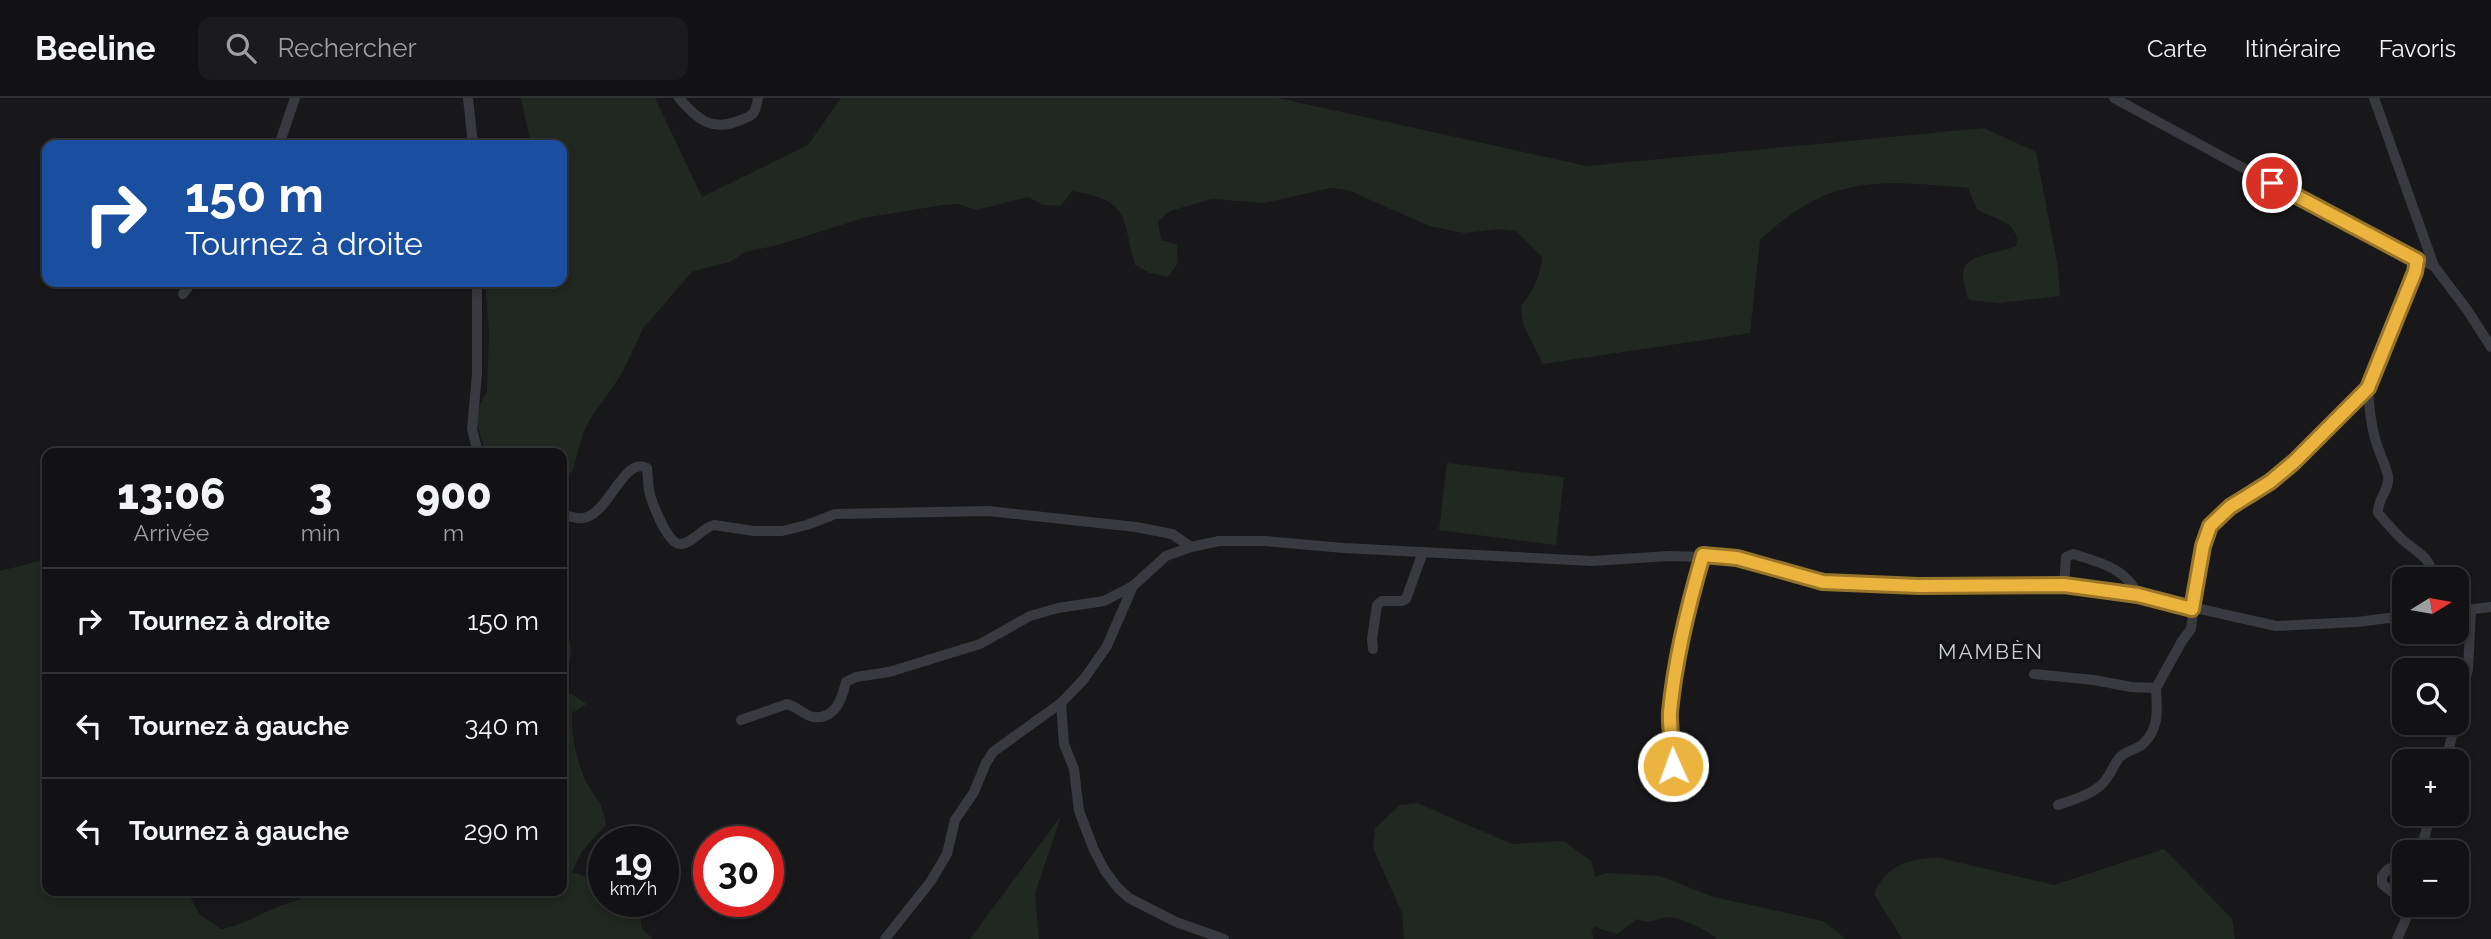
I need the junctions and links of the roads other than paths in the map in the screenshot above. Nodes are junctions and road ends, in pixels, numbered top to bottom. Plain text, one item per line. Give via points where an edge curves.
1 (295, 98) edge
2 (467, 98) edge
3 (679, 98) edge
4 (758, 98) edge
5 (2114, 98) edge
6 (2374, 98) edge
7 (281, 140) edge
8 (472, 140) edge
9 (2417, 260) junction
10 (2434, 266) junction
11 (188, 287) edge
12 (477, 287) edge
13 (183, 294) dead end
14 (2491, 347) edge
15 (2368, 388) junction
16 (477, 448) edge
17 (567, 515) edge
18 (1191, 547) junction
19 (1423, 552) junction
20 (1703, 555) junction
21 (2432, 567) edge
22 (2064, 585) junction
23 (1133, 586) junction
24 (2138, 595) junction
25 (2491, 607) edge
26 (2192, 609) junction
27 (2471, 610) joint
28 (2392, 617) edge
29 (1373, 649) dead end
30 (2469, 658) edge
31 (2034, 674) dead end
32 (2156, 688) junction
33 (1061, 703) junction
34 (741, 720) dead end
35 (1673, 766) dead end
36 (2058, 805) dead end
37 (2392, 868) edge
38 (2392, 892) edge
39 (2406, 917) edge
40 (886, 938) edge
41 (1224, 939) edge
42 (2397, 939) edge

1 - 7 street
2 - 8 street
3 - 4 street via 690,111 716,126 751,116
5 - 9 street
6 - 10 street
9 - 10 street
9 - 15 street
10 - 14 street
11 - 13 street
12 - 16 street via 472,429
15 - 21 street via 2375,439 2388,475 2378,513
15 - 26 street via 2294,462 2210,526
17 - 18 street via 583,519 592,515 630,470 644,465 660,520 677,544 685,544 714,525 782,531 843,513 988,511 1136,527 1172,534
18 - 19 street via 1219,541 1265,541
18 - 23 street via 1166,556
19 - 20 street via 1592,561
19 - 29 street via 1406,599 1377,605
20 - 22 street via 1737,558 1823,582
20 - 35 street via 1672,696
22 - 24 street
22 - 24 street via 2066,557 2073,554 2118,571 2132,582
23 - 33 street via 1107,646
23 - 34 street via 1104,601 1030,616 969,648 856,677 846,682 835,710 824,716 812,717 787,704
24 - 26 street
25 - 27 street
26 - 28 street via 2276,626
26 - 32 street via 2191,629
27 - 30 street
31 - 32 street
32 - 36 street via 2157,713 2151,735 2118,759 2103,783
33 - 40 street via 993,752 955,820 947,854
33 - 41 street via 1064,744 1079,811 1105,871 1129,898
37 - 38 street via 2382,876 2382,884
39 - 42 street

